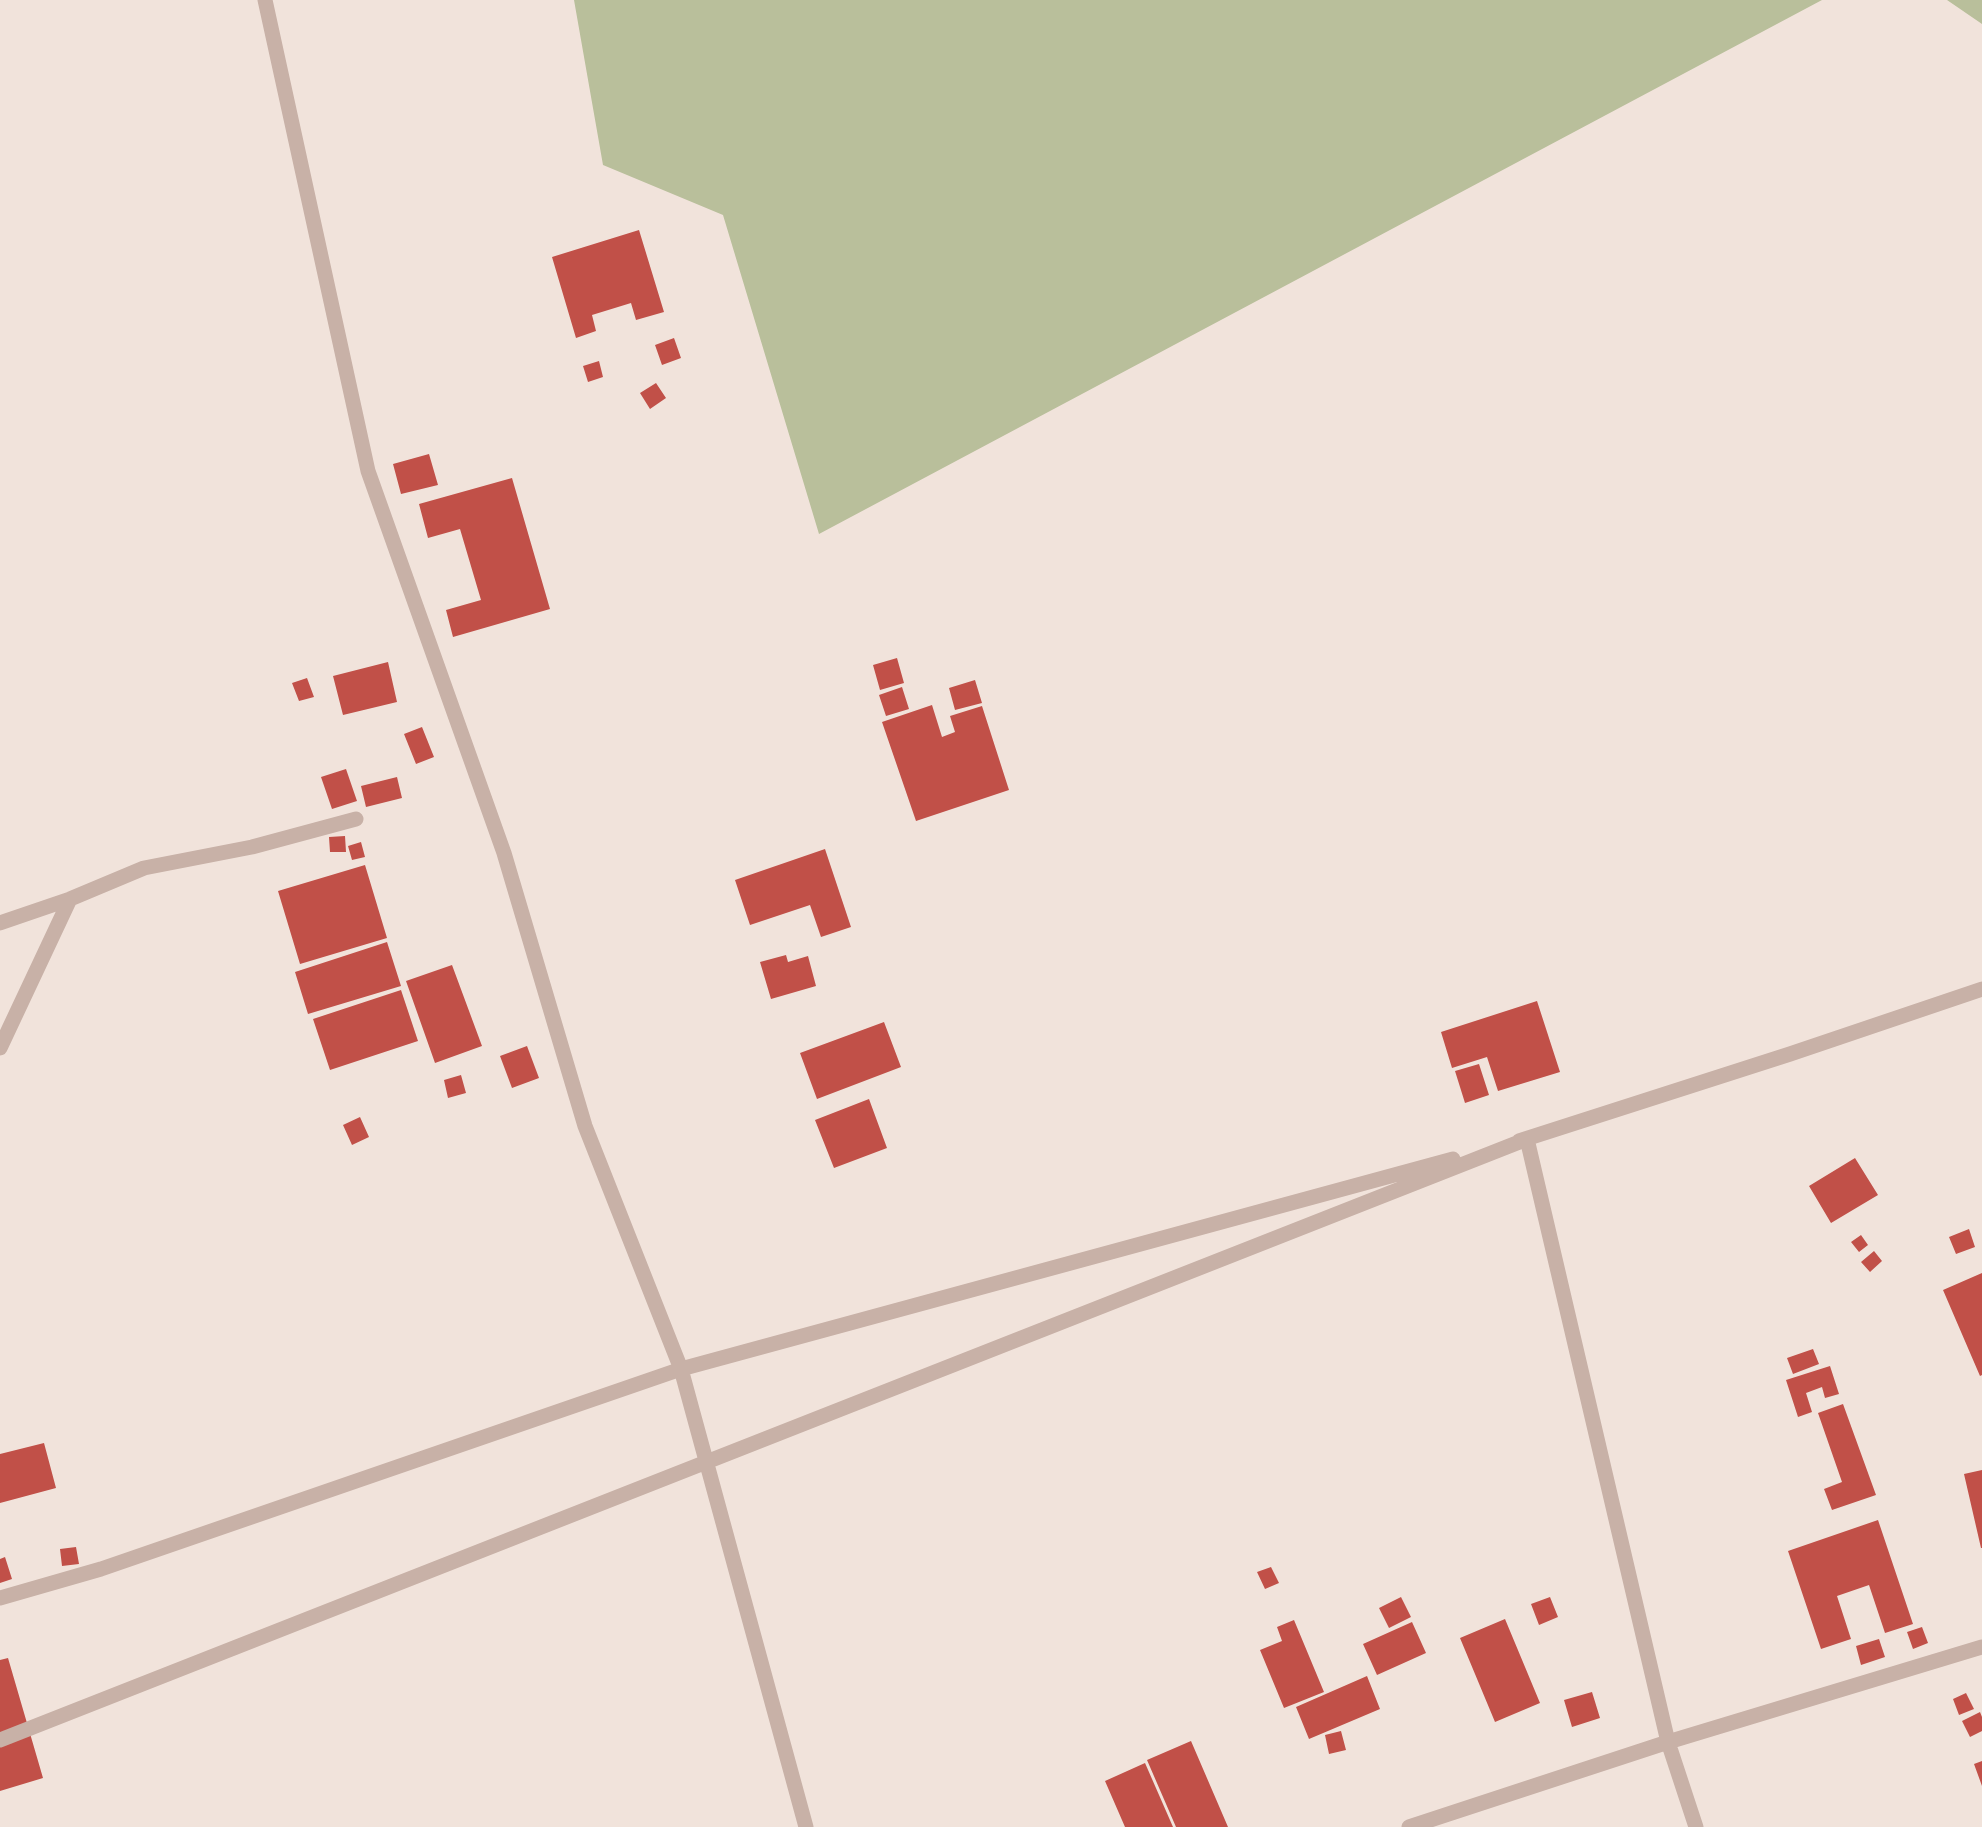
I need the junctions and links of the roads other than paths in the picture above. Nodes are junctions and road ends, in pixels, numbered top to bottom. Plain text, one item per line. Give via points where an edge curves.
1 (265, 0) edge
2 (356, 819) dead end
3 (70, 899) junction
4 (0, 922) edge
5 (1982, 989) edge
6 (0, 1048) edge
7 (1527, 1139) junction
8 (681, 1369) junction
9 (0, 1598) edge
10 (1982, 1647) edge
11 (0, 1740) edge
12 (1668, 1742) junction
13 (806, 1827) edge
14 (1409, 1827) edge
15 (1696, 1827) edge

1 - 8 street via 368,471 504,853 585,1126
2 - 3 street via 252,847 144,868
3 - 4 street
3 - 6 street
5 - 7 street
7 - 8 street
7 - 11 street
7 - 12 street
8 - 9 street via 101,1569
8 - 13 street
10 - 12 street
12 - 14 street
12 - 15 street

